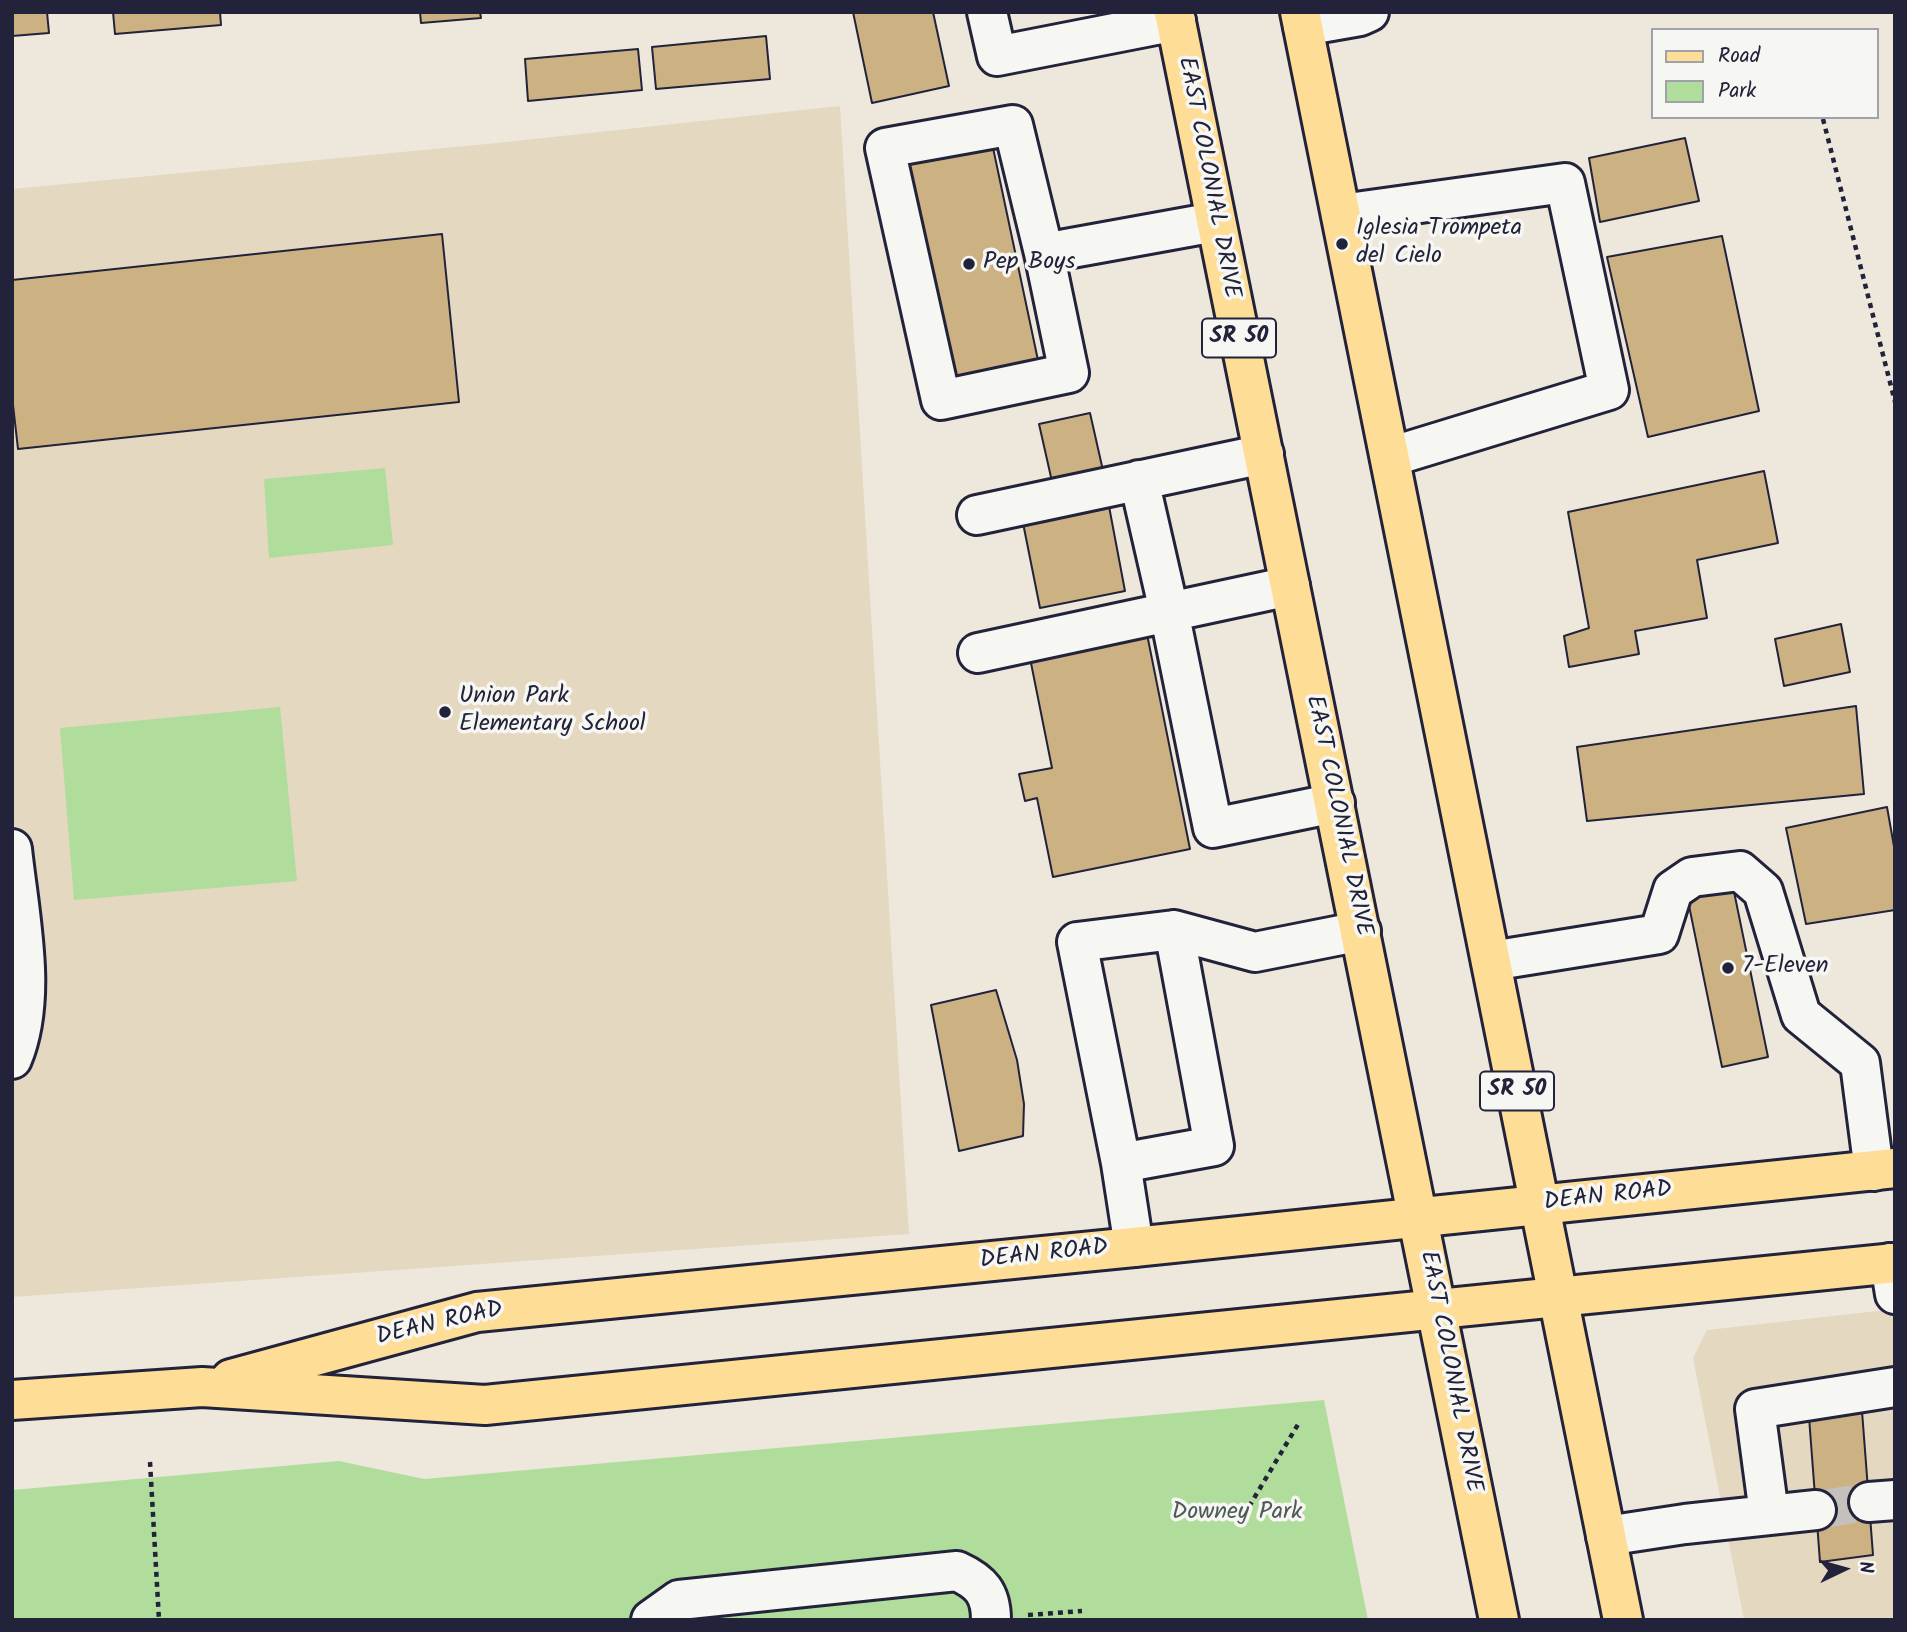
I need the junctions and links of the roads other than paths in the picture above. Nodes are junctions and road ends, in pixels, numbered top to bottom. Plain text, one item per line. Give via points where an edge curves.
1 (987, 12) edge
2 (1370, 12) edge
3 (1175, 17) edge
4 (1301, 19) edge
5 (1340, 214) junction
6 (1215, 222) junction
7 (1044, 253) junction
8 (1264, 454) junction
9 (1390, 457) junction
10 (1139, 481) junction
11 (977, 515) dead end
12 (1290, 586) junction
13 (1170, 611) junction
14 (978, 653) dead end
15 (1335, 803) junction
16 (12, 849) edge
17 (1174, 930) junction
18 (1361, 931) junction
19 (1491, 961) junction
20 (12, 1059) edge
21 (1121, 1163) junction
22 (1884, 1169) edge
23 (1539, 1205) junction
24 (1419, 1217) junction
25 (1134, 1247) junction
26 (1893, 1273) edge
27 (1558, 1298) junction
28 (1437, 1311) junction
29 (202, 1387) junction
30 (1895, 1387) edge
31 (12, 1400) edge
32 (1816, 1510) tunnel mouth
33 (1769, 1514) junction
34 (1606, 1536) junction
35 (992, 1619) edge
36 (652, 1620) edge
37 (1499, 1620) edge
38 (1623, 1620) edge

1 - 3 lane via 996,56
2 - 4 lane
3 - 6 main road, EAST COLONIAL DRIVE / SR 50
4 - 5 main road, SR 50
5 - 9 main road, SR 50
5 - 9 lane via 1564,183 1609,390
6 - 7 lane
6 - 8 main road, EAST COLONIAL DRIVE / SR 50
7 - 7 lane via 1013,125 886,148 941,400 1069,373
8 - 10 lane
8 - 12 main road, EAST COLONIAL DRIVE / SR 50
9 - 19 main road, SR 50
10 - 11 lane
10 - 13 lane
12 - 13 lane
12 - 15 main road, EAST COLONIAL DRIVE / SR 50
13 - 14 lane
13 - 15 lane via 1213,828
15 - 18 main road, EAST COLONIAL DRIVE / SR 50
16 - 20 lane via 26,983
17 - 18 lane via 1255,952
17 - 21 lane via 1214,1146
17 - 21 lane via 1077,942
18 - 24 main road, EAST COLONIAL DRIVE / SR 50
19 - 22 lane via 1659,934 1673,890 1692,877 1740,871 1763,891 1801,1015 1860,1063
19 - 23 main road, SR 50
21 - 25 lane
22 - 23 main road, DEAN ROAD
23 - 24 main road, DEAN ROAD
23 - 27 main road, SR 50
24 - 25 main road, DEAN ROAD
24 - 28 main road, EAST COLONIAL DRIVE / SR 50
25 - 29 main road, DEAN ROAD via 477,1312
26 - 27 main road, DEAN ROAD
27 - 28 main road, DEAN ROAD
27 - 34 main road, SR 50
28 - 29 main road, DEAN ROAD via 485,1405
28 - 37 main road, EAST COLONIAL DRIVE / SR 50
29 - 31 main road, DEAN ROAD
30 - 33 lane via 1755,1409
32 - 33 lane
33 - 34 lane
34 - 38 main road, SR 50
35 - 36 lane via 989,1595 957,1571 679,1600

